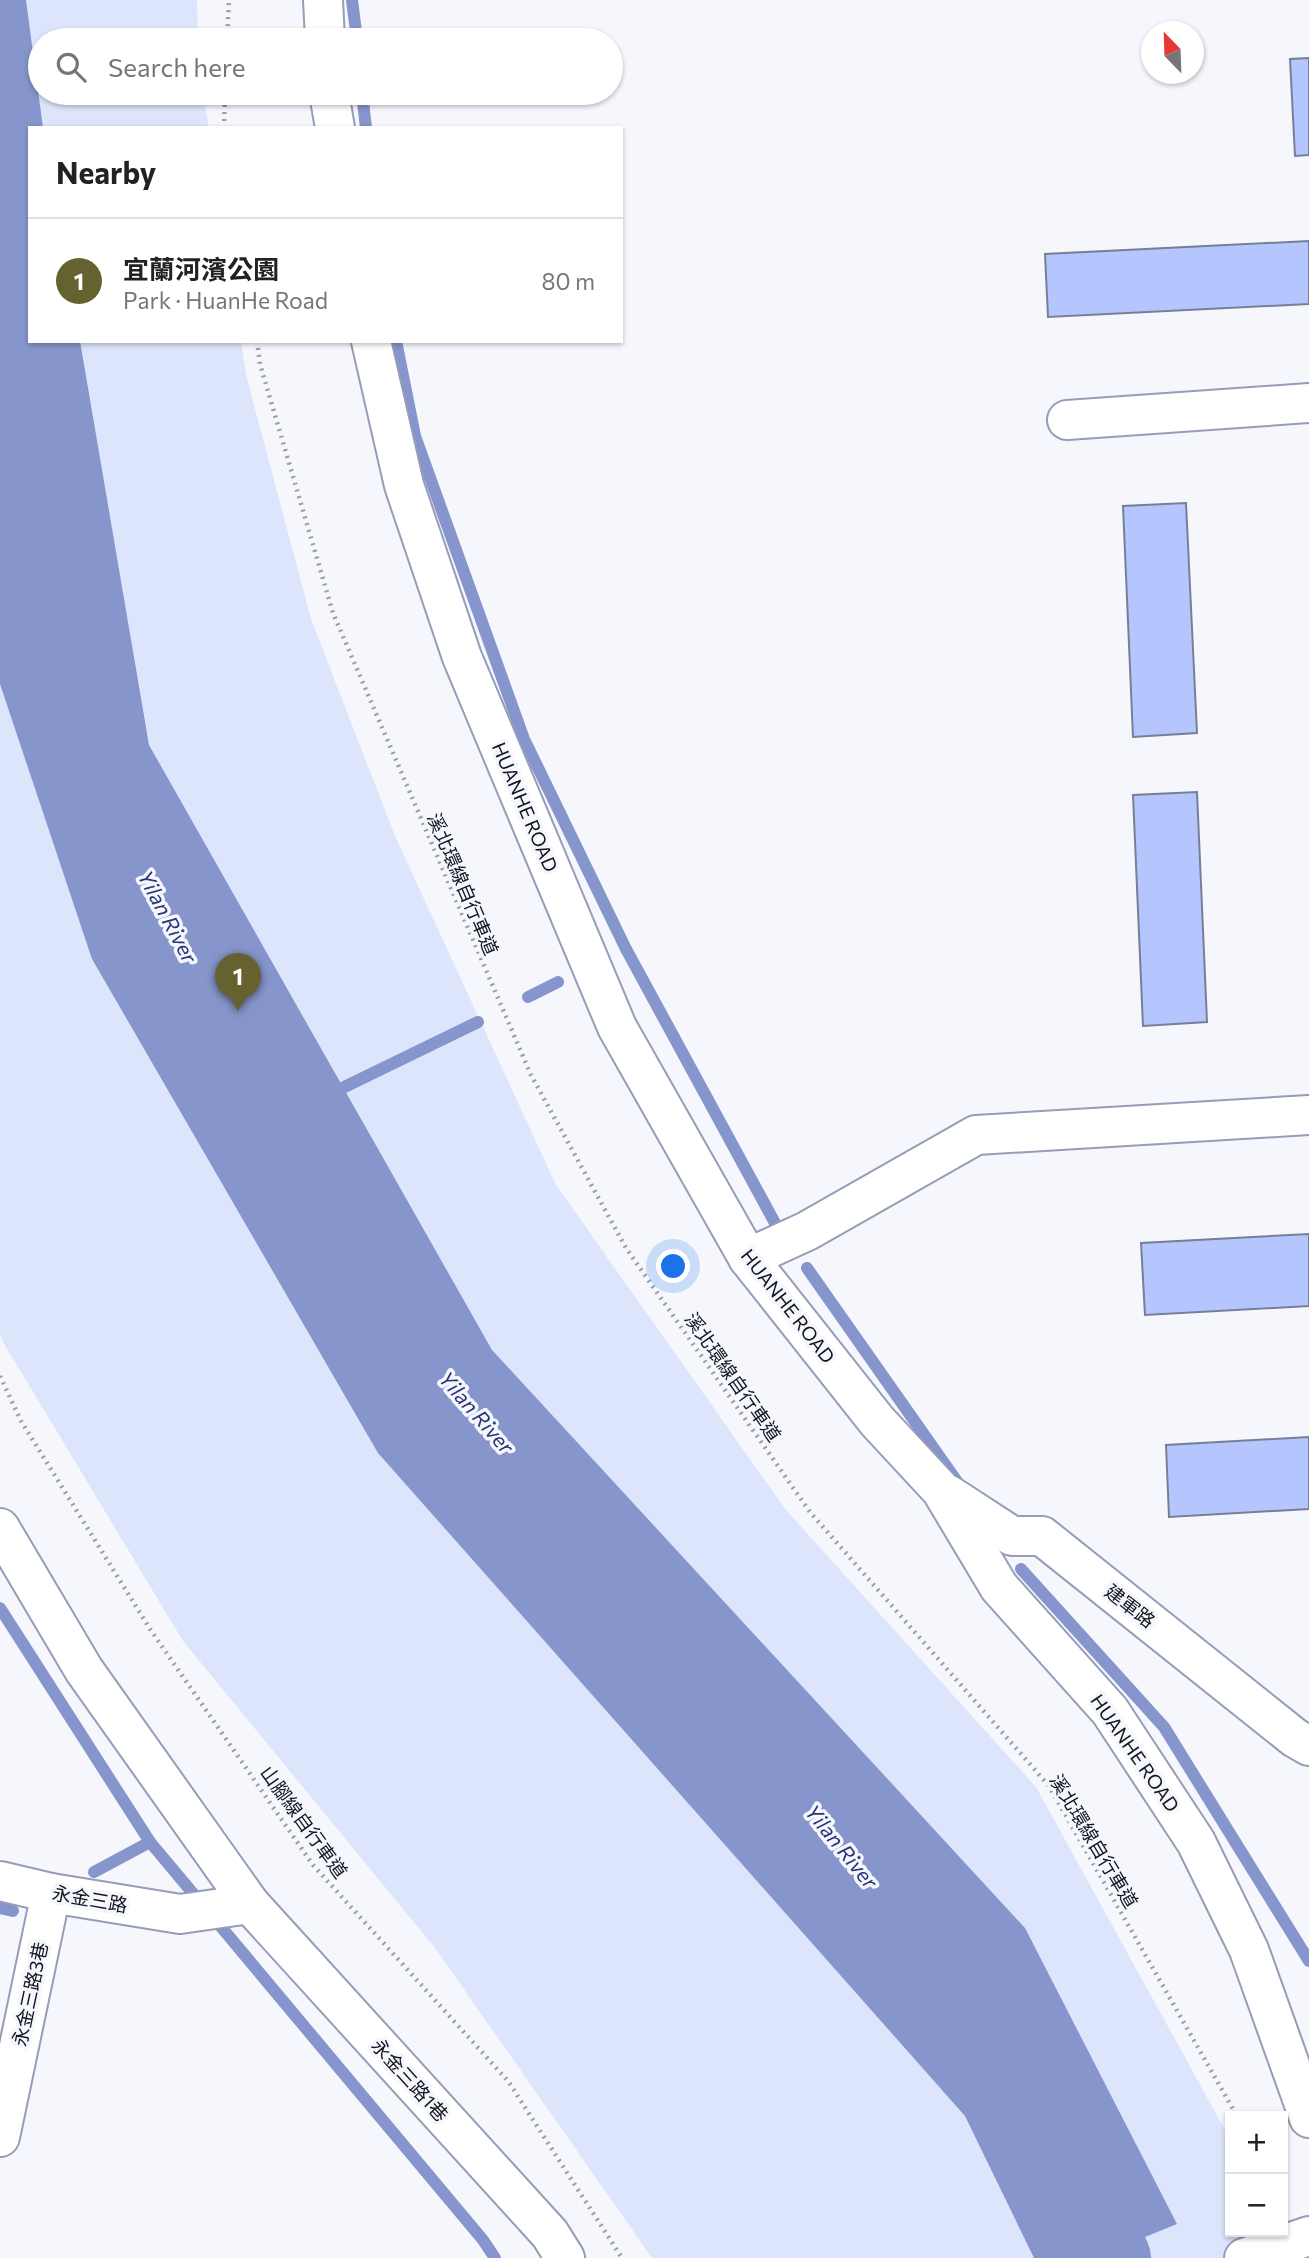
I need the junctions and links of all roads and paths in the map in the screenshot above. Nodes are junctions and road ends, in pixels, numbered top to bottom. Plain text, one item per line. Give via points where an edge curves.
1 (229, 0) edge
2 (323, 0) edge
3 (228, 28) edge
4 (324, 28) edge
5 (225, 105) edge
6 (331, 105) edge
7 (224, 126) edge
8 (335, 126) edge
9 (257, 343) edge
10 (371, 343) edge
11 (1309, 402) edge
12 (1066, 420) dead end
13 (1309, 1115) edge
14 (748, 1258) junction
15 (0, 1376) edge
16 (942, 1490) junction
17 (0, 1528) edge
18 (1309, 1746) edge
19 (0, 1881) edge
20 (51, 1893) junction
21 (250, 1904) junction
22 (1234, 2111) edge
23 (1309, 2118) edge
24 (0, 2137) edge
25 (1307, 2237) edge
26 (565, 2258) edge
27 (622, 2258) edge
28 (1244, 2258) edge

1 - 3 path
2 - 4 street
5 - 7 path
6 - 8 street
9 - 22 path, 溪北環線自行車道 via 332,613 531,1075 634,1259 810,1512 1049,1786
10 - 14 street, HUANHE ROAD via 404,485 468,669 617,1027
11 - 12 street
13 - 14 street via 976,1135 807,1231
14 - 16 street, HUANHE ROAD via 877,1420
15 - 27 path, 山腳線自行車道 via 21,1422 150,1629 313,1865 508,2081
16 - 18 street, 建軍路 via 1012,1535 1042,1536
16 - 23 street, HUANHE ROAD via 999,1587 1111,1711 1196,1842 1249,1950
17 - 21 street, 永金三路1巷 via 84,1670
19 - 20 street, 永金三路
20 - 21 street, 永金三路 via 180,1914
20 - 24 street, 永金三路3巷
21 - 26 street, 永金三路1巷 via 550,2234
25 - 28 street

